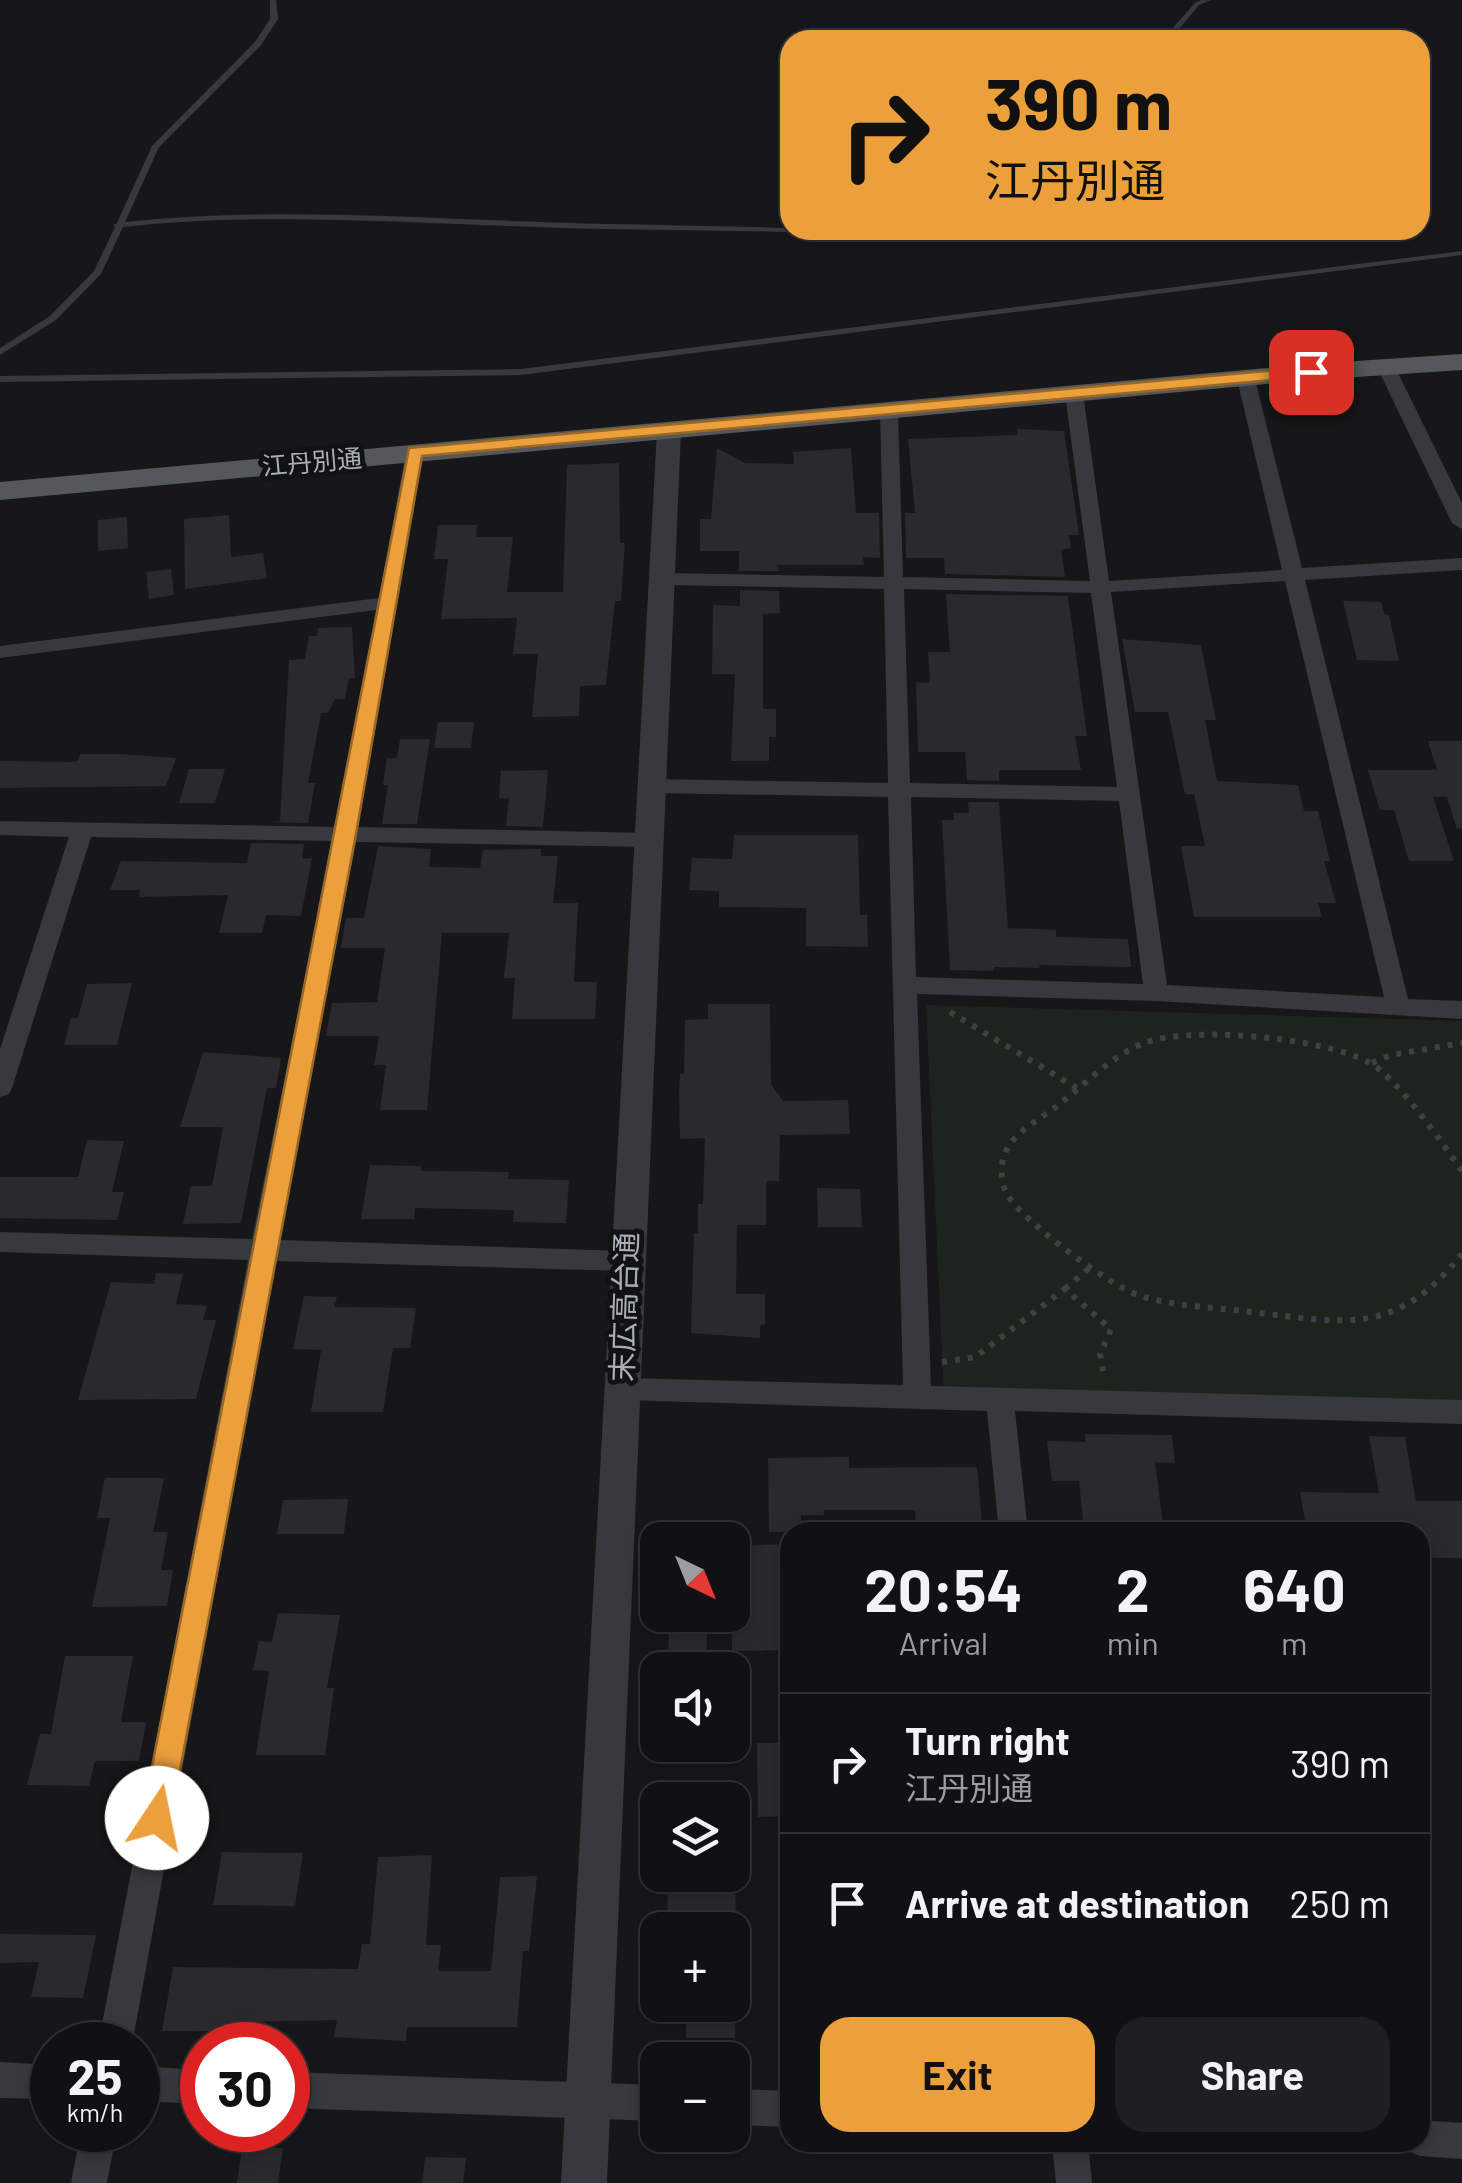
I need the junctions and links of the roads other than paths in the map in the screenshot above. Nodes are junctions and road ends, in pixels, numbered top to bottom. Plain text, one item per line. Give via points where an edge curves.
1 (273, 0) edge
2 (1208, 0) edge
3 (1174, 30) edge
4 (117, 225) junction
5 (780, 230) edge
6 (1462, 253) edge
7 (0, 352) edge
8 (1462, 362) edge
9 (1386, 367) junction
10 (0, 379) edge
11 (1246, 379) junction
12 (1074, 394) junction
13 (889, 412) junction
14 (670, 431) junction
15 (414, 452) junction
16 (0, 491) edge
17 (1462, 523) edge
18 (1462, 564) edge
19 (1290, 576) junction
20 (662, 579) junction
21 (894, 584) junction
22 (1101, 587) junction
23 (386, 603) junction
24 (0, 652) edge
25 (651, 786) junction
26 (902, 789) junction
27 (1132, 794) junction
28 (0, 828) edge
29 (82, 830) junction
30 (346, 834) junction
31 (651, 840) junction
32 (1156, 993) junction
33 (906, 995) junction
34 (1399, 1009) junction
35 (1462, 1010) edge
36 (0, 1088) edge
37 (0, 1242) edge
38 (263, 1251) junction
39 (626, 1261) junction
40 (623, 1389) junction
41 (919, 1399) junction
42 (1000, 1402) junction
43 (1462, 1412) edge
44 (1012, 1522) edge
45 (118, 2022) edge
46 (0, 2080) edge
47 (30, 2081) edge
48 (310, 2091) edge
49 (588, 2101) junction
50 (640, 2103) edge
51 (750, 2107) edge
52 (780, 2108) edge
53 (1430, 2139) edge
54 (1462, 2141) edge
55 (94, 2152) edge
56 (1071, 2152) edge
57 (88, 2183) edge
58 (584, 2183) edge
59 (1074, 2183) edge

1 - 4 lane via 274,20 258,43 156,146
2 - 3 lane
4 - 5 lane via 194,214 329,213
4 - 7 lane via 98,272 53,318
6 - 10 lane via 521,372
8 - 9 main road, 江丹別通
9 - 11 main road, 江丹別通
9 - 17 street
11 - 12 main road, 江丹別通
11 - 19 street
12 - 13 main road, 江丹別通
12 - 22 street
13 - 14 main road, 江丹別通
13 - 21 street
14 - 15 main road, 江丹別通
14 - 20 street, 末広高台通
15 - 16 main road, 江丹別通
15 - 23 street
18 - 19 street
19 - 22 street
19 - 34 street
20 - 21 street
20 - 25 street, 末広高台通
21 - 22 street
21 - 26 street
22 - 27 street
23 - 24 street
23 - 30 street
25 - 26 street
25 - 31 street, 末広高台通
26 - 27 street
26 - 33 street
27 - 32 street
28 - 29 street
29 - 30 street
29 - 36 street
30 - 31 street
30 - 38 street
31 - 39 street, 末広高台通
32 - 33 street
32 - 34 street
33 - 41 street
34 - 35 street
37 - 38 street
38 - 39 street
38 - 45 street
39 - 40 street, 末広高台通
40 - 41 street
40 - 49 street, 末広高台通
41 - 42 street
42 - 43 street
42 - 44 street
46 - 47 street
48 - 49 street
49 - 50 street
49 - 58 street, 末広高台通
51 - 52 street
53 - 54 street
55 - 57 street
56 - 59 street

